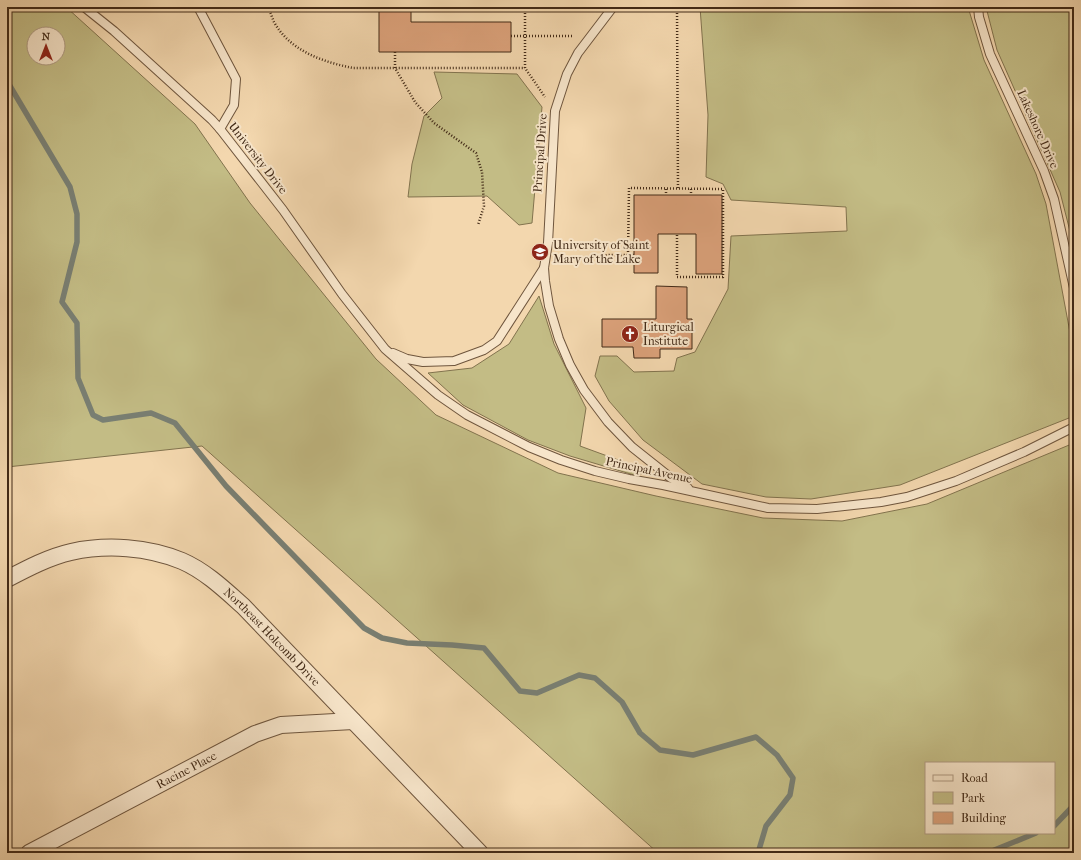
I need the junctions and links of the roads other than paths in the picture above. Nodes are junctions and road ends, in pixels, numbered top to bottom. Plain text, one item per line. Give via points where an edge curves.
1 (84, 7) edge
2 (198, 7) edge
3 (613, 7) edge
4 (978, 7) edge
5 (220, 129) junction
6 (544, 268) junction
7 (1074, 288) edge
8 (385, 350) junction
9 (1074, 427) edge
10 (695, 492) junction
11 (7, 578) edge
12 (353, 721) junction
13 (29, 853) edge
14 (480, 853) edge

1 - 5 lane, University Drive via 114,31
2 - 5 lane via 236,79 234,105
3 - 6 lane, Principal Drive via 578,53 567,74 554,111 548,243
4 - 7 lane, Lakeshore Drive via 990,54 1052,192
5 - 8 lane, University Drive via 283,210
6 - 8 lane via 497,341 484,350 454,361 423,362
6 - 10 lane, Principal Avenue via 549,306 559,339 584,390 608,422 632,447
8 - 10 lane, Principal Avenue via 438,395 467,415 529,447 595,471
9 - 10 lane via 956,481 881,502 817,509 768,508
11 - 12 street, Northeast Holcomb Drive via 64,554 103,547 132,548 183,562 214,581 243,606
12 - 13 street, Racine Place via 281,725 255,734
12 - 14 street, Northeast Holcomb Drive

